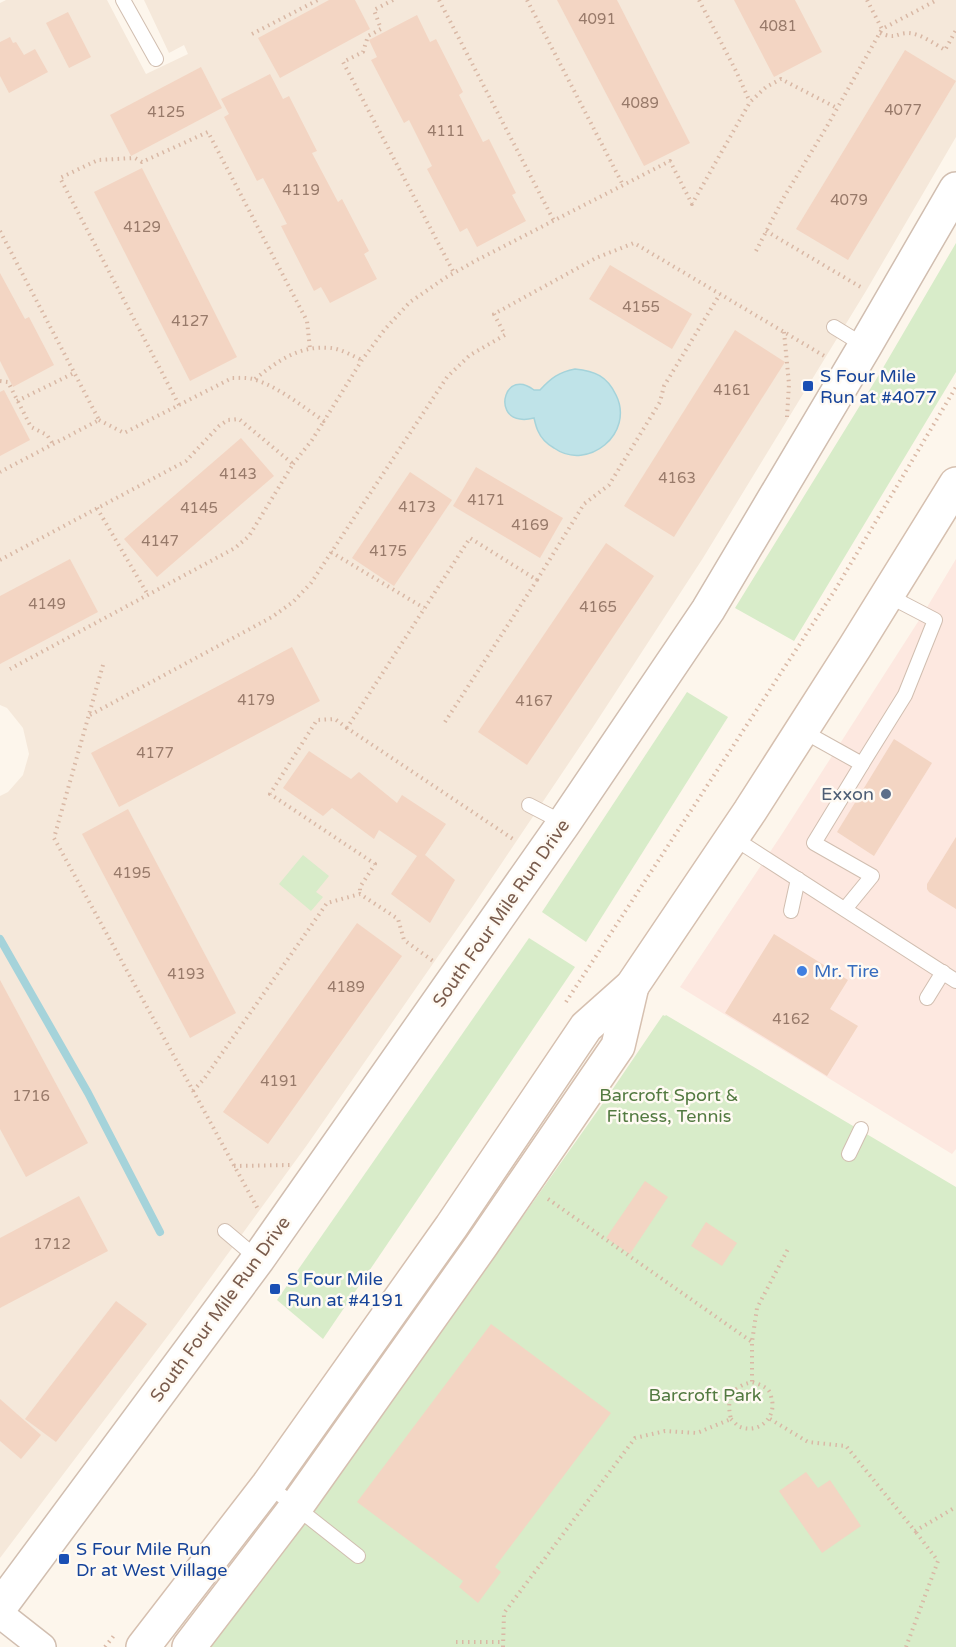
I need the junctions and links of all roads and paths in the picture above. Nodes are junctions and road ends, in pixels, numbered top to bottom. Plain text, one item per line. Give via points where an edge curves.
1 (123, 0) edge
2 (318, 0) edge
3 (393, 0) edge
4 (439, 0) edge
5 (527, 0) edge
6 (699, 0) edge
7 (867, 0) edge
8 (937, 0) edge
9 (956, 30) edge
10 (881, 31) junction
11 (252, 34) dead end
12 (156, 59) dead end
13 (750, 102) junction
14 (837, 108) junction
15 (623, 185) junction
16 (956, 189) edge
17 (554, 221) junction
18 (0, 231) edge
19 (766, 231) junction
20 (756, 251) dead end
21 (454, 273) junction
22 (866, 291) dead end
23 (720, 294) junction
24 (834, 327) dead end
25 (784, 331) junction
26 (865, 346) junction
27 (310, 349) junction
28 (827, 357) dead end
29 (362, 360) junction
30 (74, 373) junction
31 (255, 380) junction
32 (0, 381) edge
33 (956, 387) edge
34 (17, 401) junction
35 (180, 405) junction
36 (99, 420) junction
37 (324, 421) junction
38 (786, 422) dead end
39 (53, 444) junction
40 (293, 464) junction
41 (0, 472) edge
42 (956, 484) edge
43 (97, 508) junction
44 (331, 552) junction
45 (0, 560) edge
46 (537, 580) junction
47 (148, 595) junction
48 (887, 595) junction
49 (424, 608) junction
50 (103, 665) dead end
51 (10, 669) dead end
52 (90, 715) junction
53 (445, 722) dead end
54 (347, 728) junction
55 (801, 730) junction
56 (862, 764) junction
57 (528, 804) dead end
58 (564, 823) junction
59 (732, 837) junction
60 (517, 841) dead end
61 (798, 879) junction
62 (360, 894) junction
63 (845, 909) junction
64 (791, 911) dead end
65 (435, 962) dead end
66 (943, 972) junction
67 (956, 981) edge
68 (632, 986) junction
69 (927, 998) dead end
70 (563, 1007) dead end
71 (193, 1091) junction
72 (861, 1129) dead end
73 (849, 1154) dead end
74 (293, 1165) dead end
75 (234, 1166) junction
76 (547, 1198) dead end
77 (259, 1212) dead end
78 (225, 1231) dead end
79 (788, 1249) dead end
80 (258, 1258) junction
81 (752, 1342) junction
82 (752, 1382) junction
83 (731, 1419) junction
84 (770, 1419) junction
85 (268, 1485) junction
86 (956, 1507) edge
87 (296, 1508) junction
88 (915, 1531) junction
89 (358, 1556) dead end
90 (0, 1607) edge
91 (0, 1614) edge
92 (132, 1637) edge
93 (456, 1642) dead end
94 (503, 1645) edge
95 (42, 1647) edge
96 (105, 1647) edge
97 (189, 1647) edge
98 (906, 1647) edge

1 - 12 lane
2 - 11 path
3 - 21 path via 374,10 381,28 368,36 363,52 343,62
4 - 17 path
5 - 15 path
6 - 13 path
7 - 10 path
8 - 10 path
9 - 10 path via 945,50 908,33 891,38
10 - 14 path
13 - 14 path via 781,79
13 - 15 path via 692,204 670,161
14 - 19 path
15 - 17 path
16 - 26 main road, South Four Mile Run Drive
17 - 21 path
18 - 30 path
19 - 20 path
19 - 22 path
21 - 29 path via 410,302
23 - 25 path
23 - 44 path via 634,243 596,258 494,314 505,335 470,355 447,377
23 - 46 path via 609,485 584,504
24 - 26 lane
25 - 28 path
25 - 38 path via 789,384
26 - 58 main road, South Four Mile Run Drive via 708,610
27 - 29 path via 333,348
27 - 31 path via 290,355
27 - 35 path via 306,321 208,132 142,162 135,158 98,160 60,178
29 - 37 path
30 - 34 path
30 - 36 path
31 - 35 path via 232,378
31 - 37 path
32 - 34 path via 8,382
33 - 70 path via 835,590
34 - 39 path via 31,427 47,435
35 - 36 path via 124,433
36 - 39 path
37 - 40 path
39 - 41 path
40 - 43 path via 239,418 228,420 186,461
40 - 47 path via 249,536 235,548
42 - 48 main road
43 - 45 path
43 - 47 path
44 - 49 path
44 - 52 path via 311,583 272,617
46 - 49 path via 470,538
46 - 53 path
47 - 51 path
48 - 55 main road
48 - 56 lane via 935,620 905,695
49 - 54 path
50 - 52 path
52 - 71 path via 54,838
54 - 60 path
54 - 62 path via 335,719 317,720 270,794 375,864 360,887
55 - 56 lane
55 - 59 main road
56 - 63 lane via 814,843 873,876
57 - 58 lane
58 - 80 main road, South Four Mile Run Drive
59 - 61 lane
59 - 68 main road
61 - 63 lane
61 - 64 lane
62 - 65 path via 398,920 404,940
62 - 71 path via 327,903
63 - 66 lane
66 - 67 lane
66 - 69 lane
68 - 85 main road via 586,1027 451,1227
68 - 87 main road via 618,1046
71 - 75 path
72 - 73 lane
74 - 75 path
75 - 77 path
76 - 81 path
78 - 80 lane
79 - 81 path via 757,1308
80 - 90 main road, South Four Mile Run Drive
81 - 82 path
82 - 83 path via 732,1393 728,1407
82 - 84 path via 770,1392
83 - 84 path via 751,1428
83 - 94 path via 697,1433 665,1431 635,1438 504,1613
84 - 88 path via 808,1442 846,1446
85 - 87 lane
85 - 92 main road
86 - 88 path
87 - 89 lane
87 - 97 main road
88 - 98 path via 938,1561
91 - 95 street
92 - 96 path
93 - 94 path

